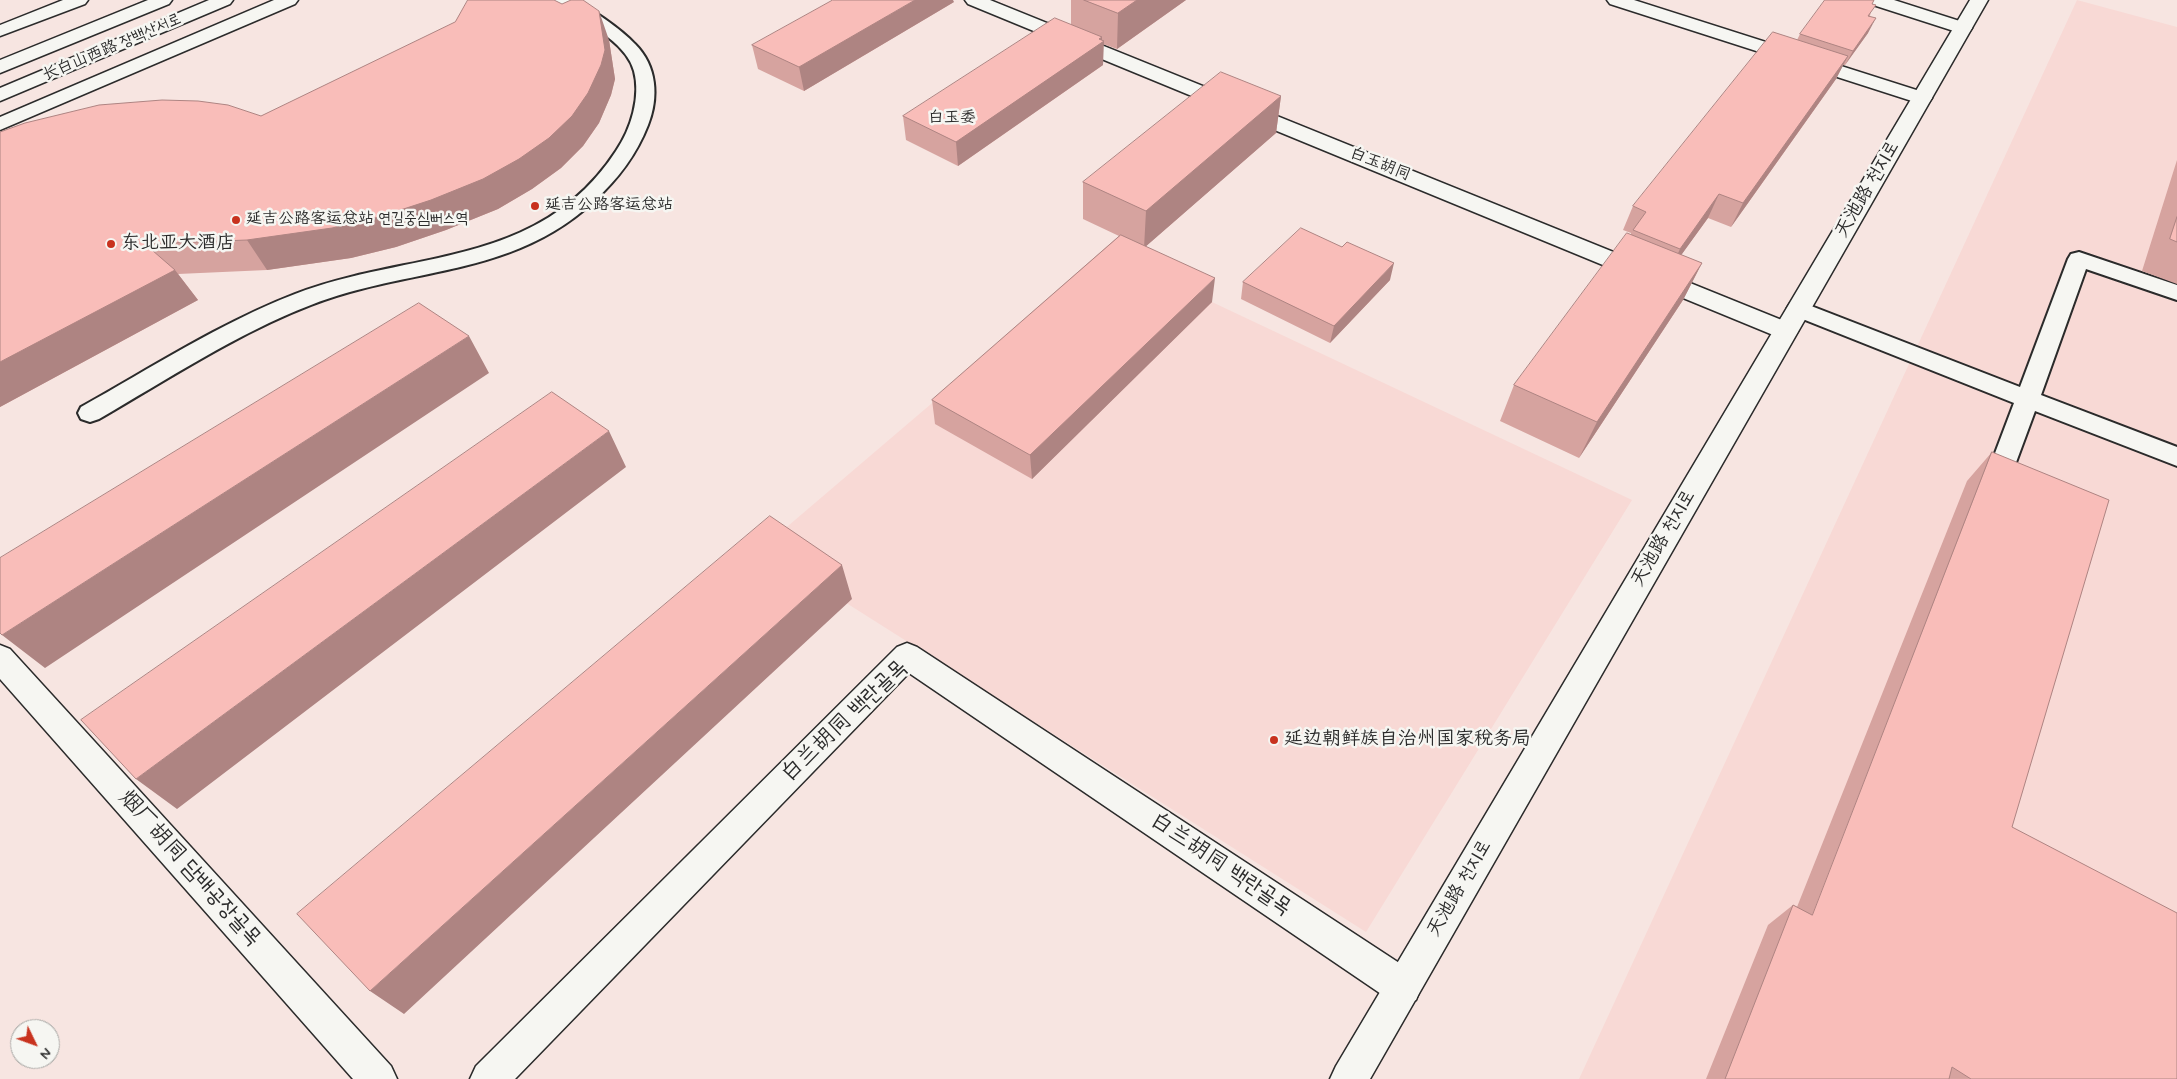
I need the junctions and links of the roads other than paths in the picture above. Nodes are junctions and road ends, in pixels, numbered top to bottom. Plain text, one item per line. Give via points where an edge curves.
1 (79, 0) edge
2 (163, 0) edge
3 (224, 0) edge
4 (289, 0) edge
5 (558, 0) edge
6 (974, 0) edge
7 (1616, 0) edge
8 (1876, 0) edge
9 (1979, 0) edge
10 (1963, 28) junction
11 (0, 31) edge
12 (0, 67) edge
13 (0, 95) edge
14 (1922, 98) junction
15 (0, 124) edge
16 (2177, 293) edge
17 (1792, 320) junction
18 (2027, 399) junction
19 (90, 413) dead end
20 (2177, 457) edge
21 (1999, 477) edge
22 (0, 658) edge
23 (1403, 987) junction
24 (378, 1079) edge
25 (489, 1079) edge
26 (1349, 1079) edge

1 - 11 street
2 - 12 street, 长白山西路 장백산서로
3 - 13 street, 长白山西路 장백산서로
4 - 15 street
5 - 19 lane via 601,24 624,43 640,61 646,82 645,111 634,139 615,168 590,195 552,224 512,245 340,288 265,315
6 - 17 street, 白玉胡同
7 - 14 street
8 - 10 street
9 - 10 street, 天池路 천지로
10 - 14 street, 天池路 천지로
14 - 17 street, 天池路 천지로
16 - 18 lane via 2079,259
17 - 18 lane
17 - 23 street, 天池路 천지로
18 - 20 lane
18 - 21 lane
22 - 24 street, 烟厂胡同 담배공장골목
23 - 25 street, 白兰胡同 백란골목 via 907,656
23 - 26 street, 天池路 천지로

